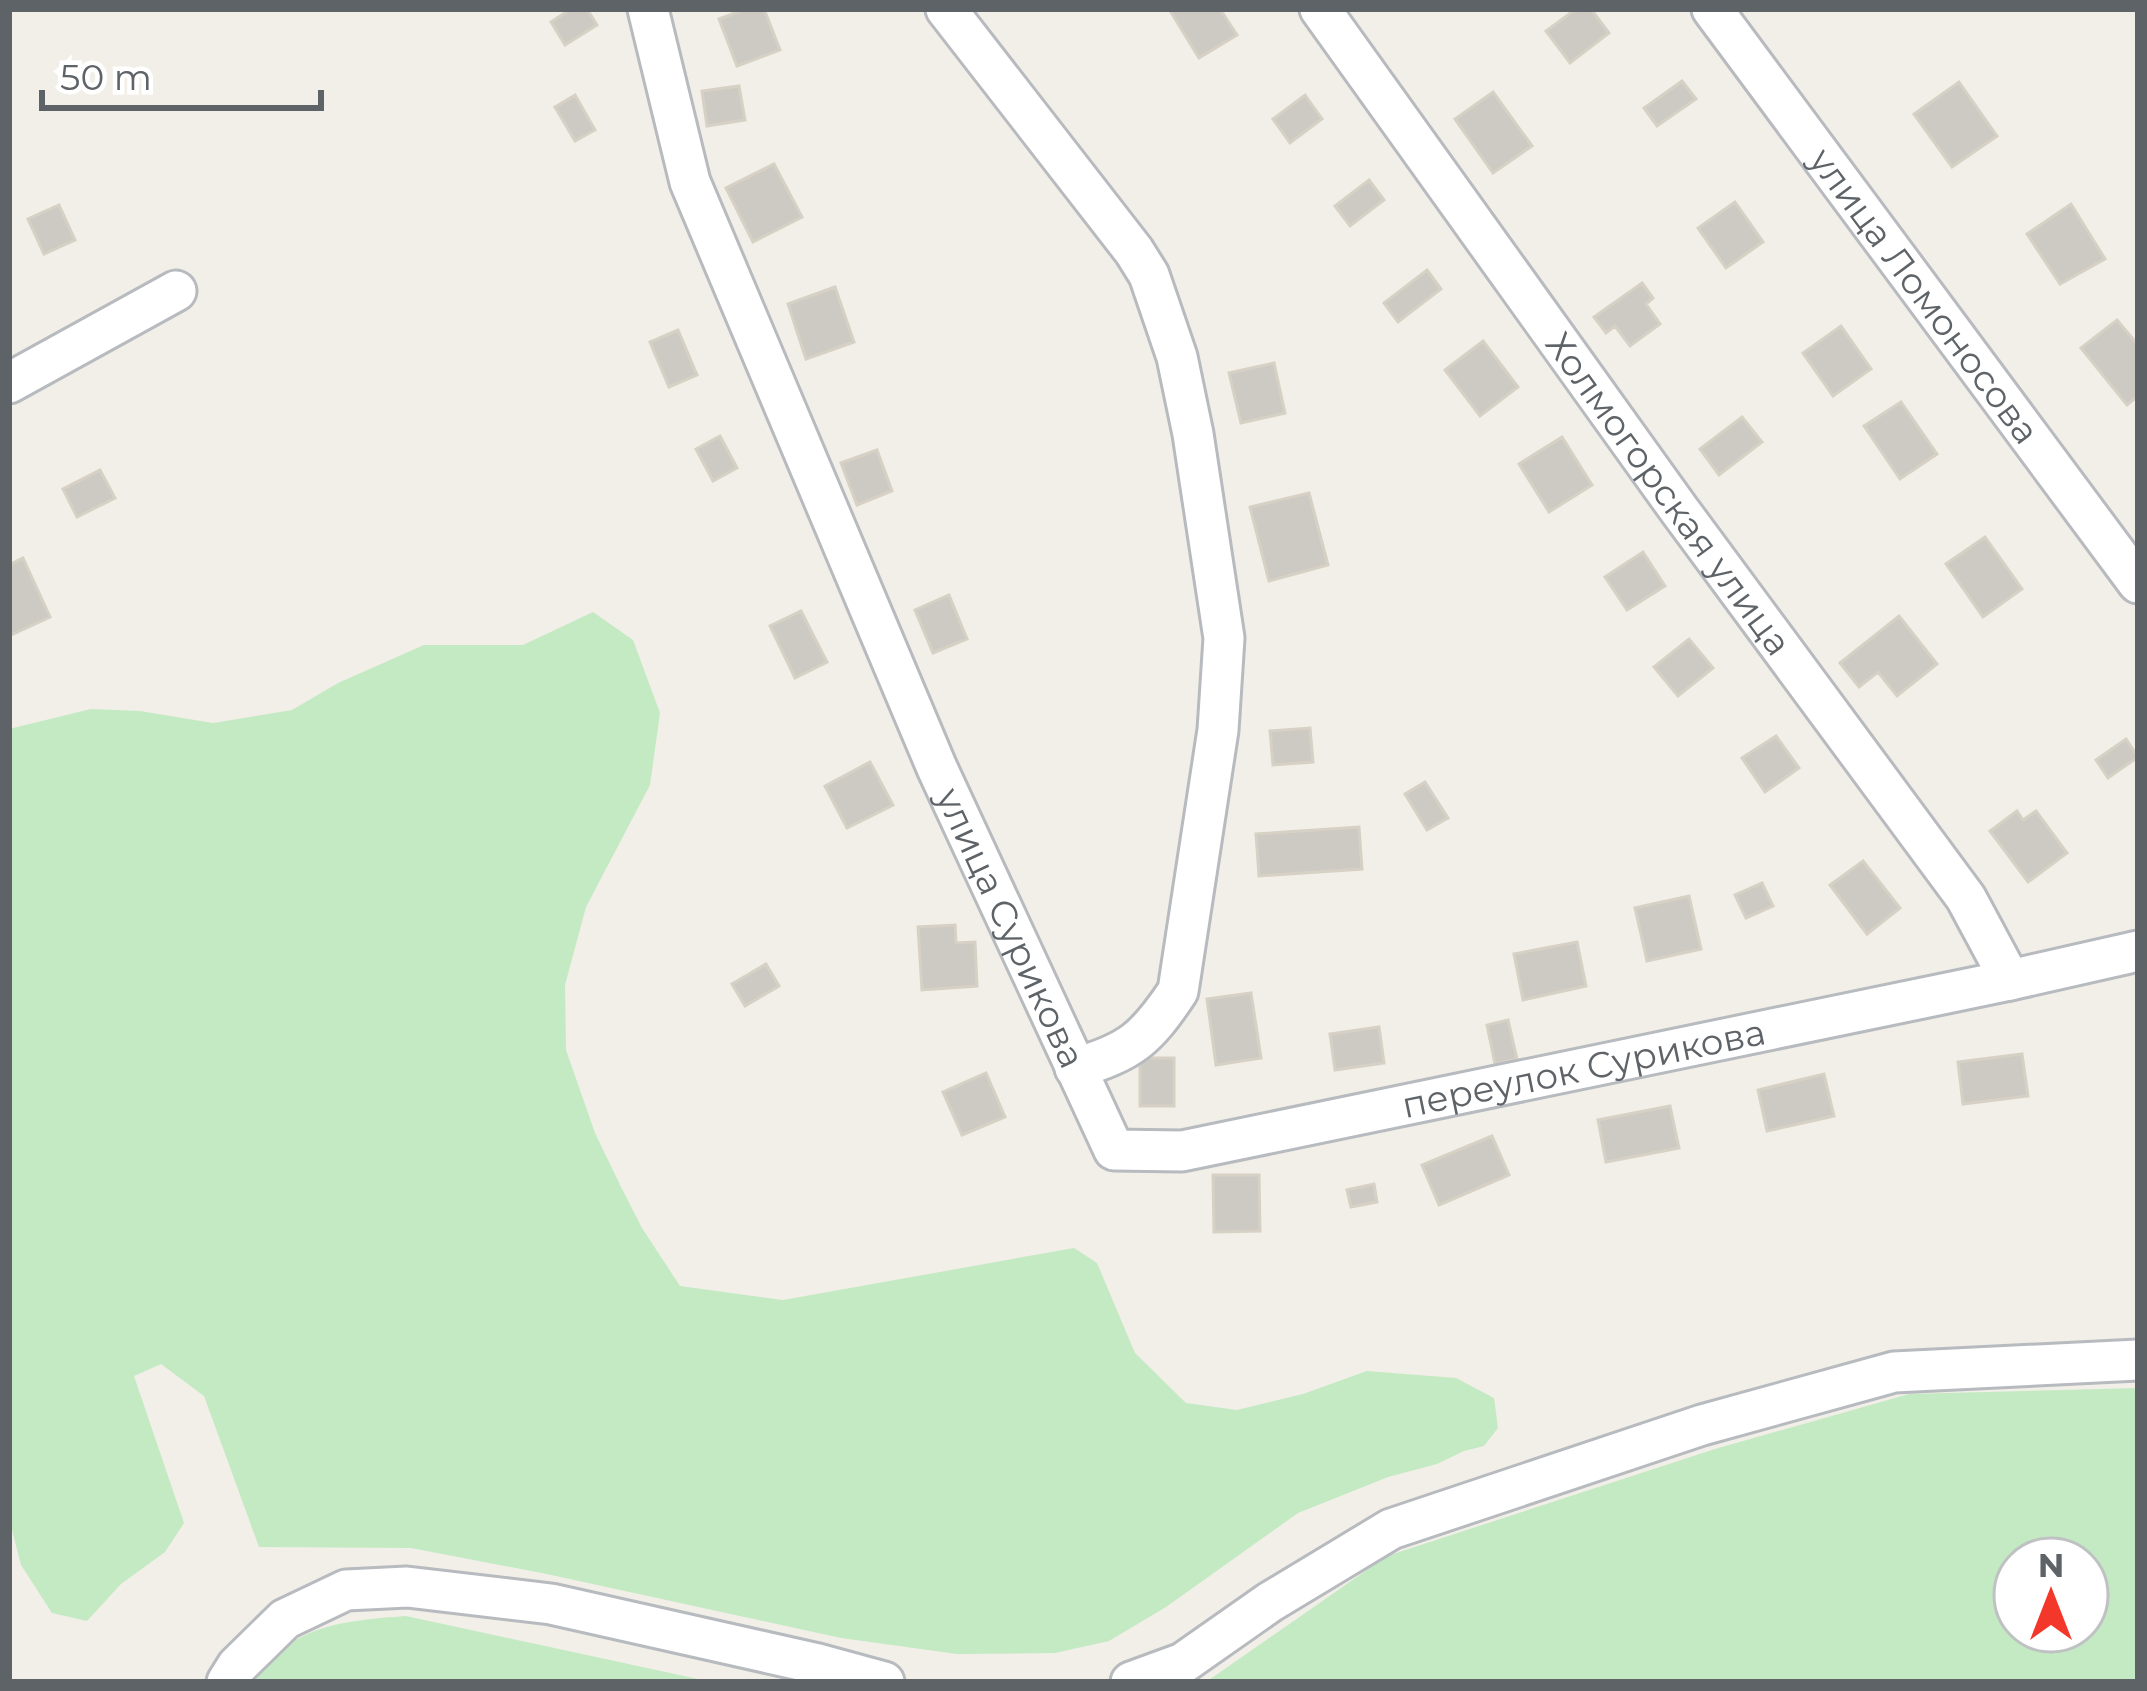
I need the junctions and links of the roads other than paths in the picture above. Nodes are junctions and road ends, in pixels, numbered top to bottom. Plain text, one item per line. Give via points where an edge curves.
1 (648, 9) edge
2 (946, 9) edge
3 (1321, 9) edge
4 (1712, 9) edge
5 (176, 291) dead end
6 (9, 383) edge
7 (2138, 583) edge
8 (2138, 951) edge
9 (2010, 980) junction
10 (1075, 1068) junction
11 (2138, 1360) edge
12 (227, 1682) edge
13 (884, 1682) edge
14 (1131, 1682) edge

1 - 10 street, улица Сурикова via 690,182 937,768
2 - 10 street, улица Сурикова via 1149,275 1189,415 1224,638 1178,992 1125,1050
3 - 9 street, Холмогорская улица via 1966,898
4 - 7 street, улица Ломоносова
5 - 6 street
8 - 9 street, переулок Сурикова
9 - 10 street, переулок Сурикова via 1182,1151 1114,1150
11 - 14 street via 1894,1372 1702,1425 1391,1529 1183,1663
12 - 13 street via 285,1619 346,1590 407,1587 551,1604

